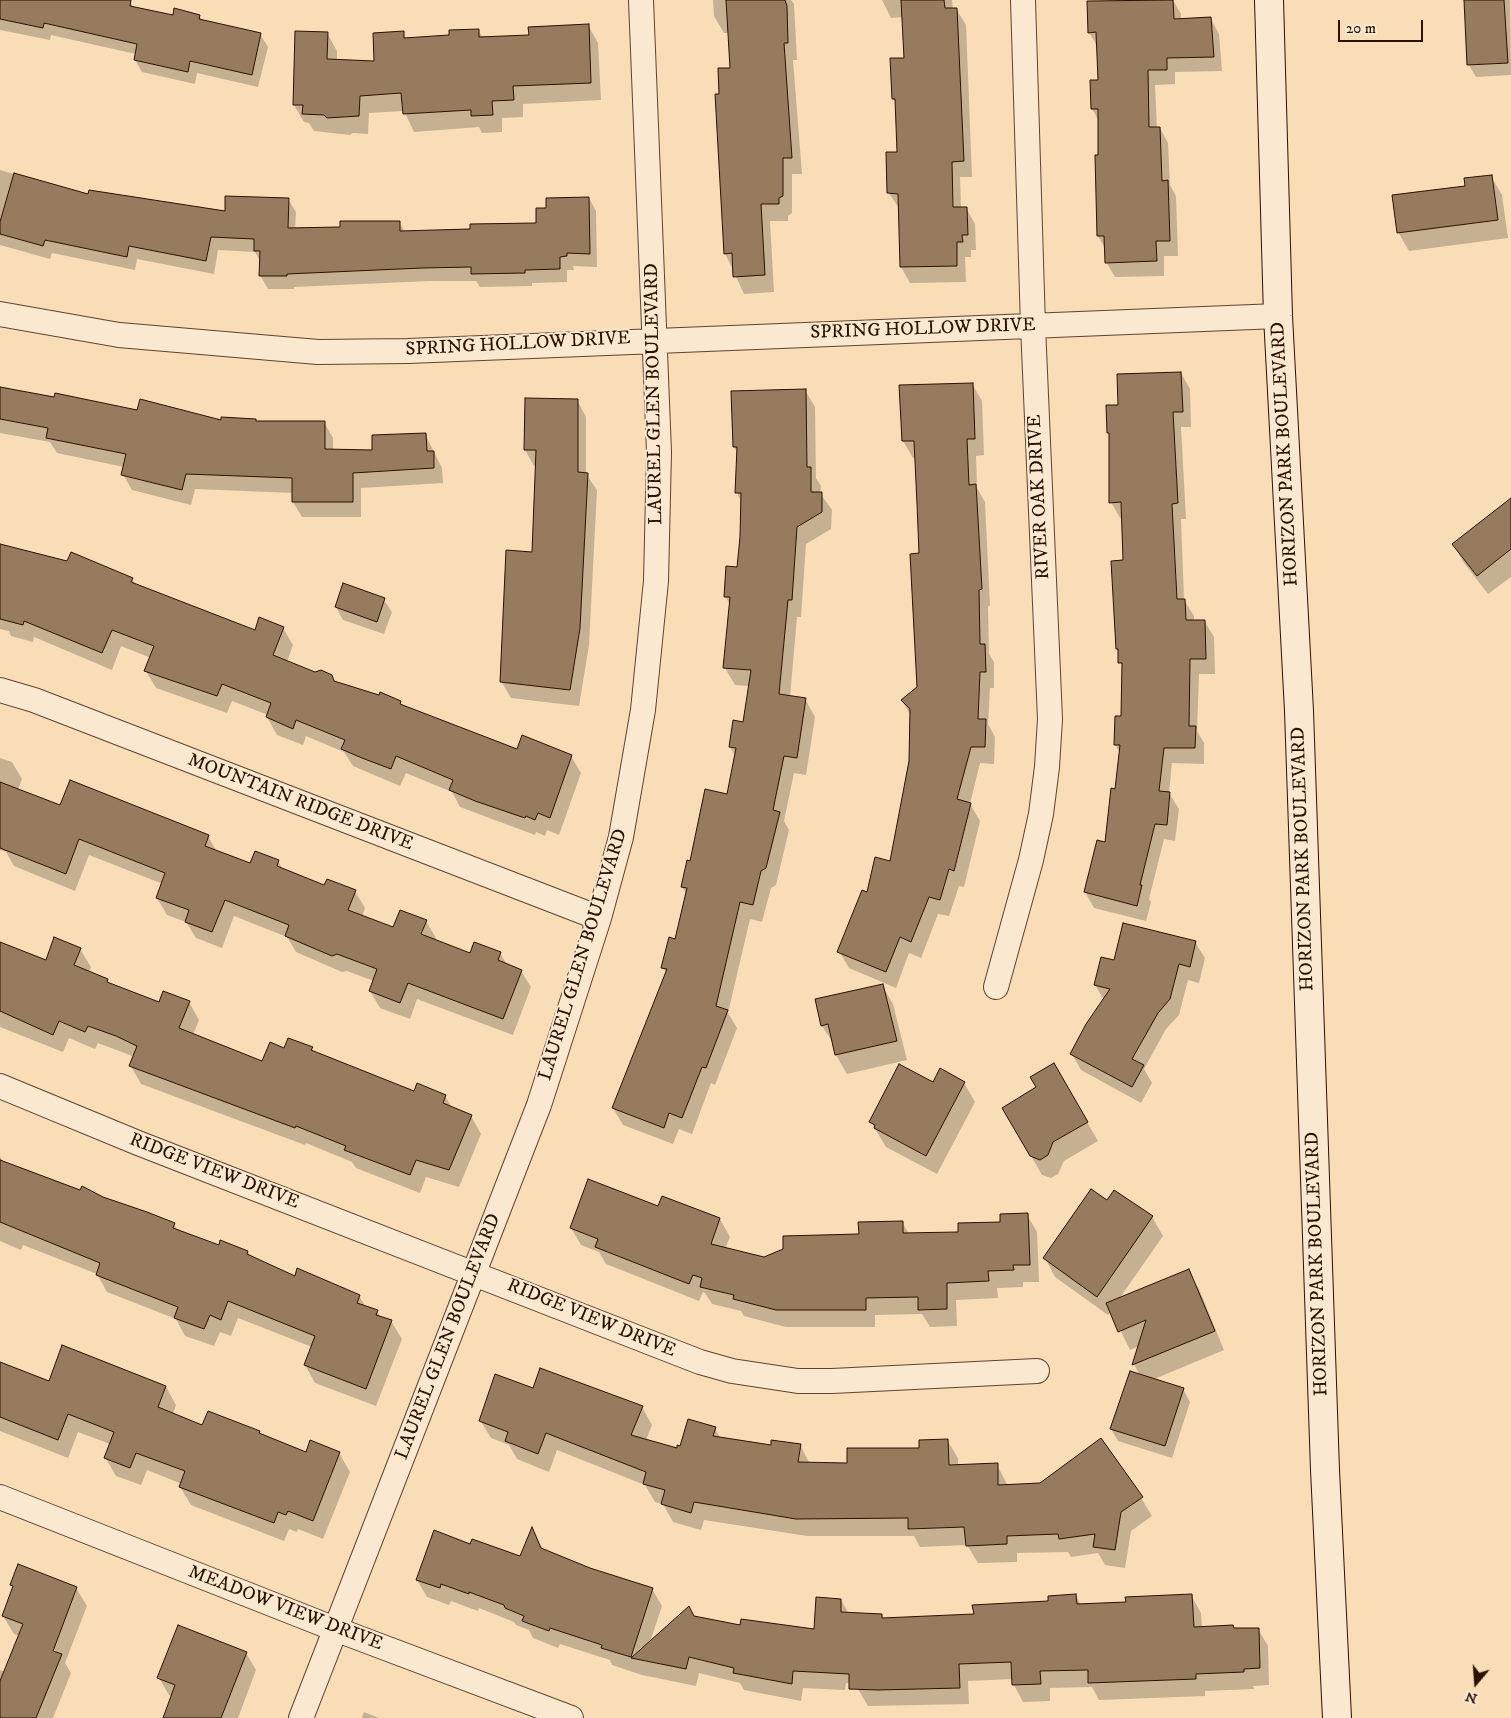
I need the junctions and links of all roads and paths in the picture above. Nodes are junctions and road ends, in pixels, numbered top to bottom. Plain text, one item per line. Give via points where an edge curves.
1 (641, 0) edge
2 (1023, 0) edge
3 (1268, 0) edge
4 (0, 314) edge
5 (1278, 316) junction
6 (1033, 326) junction
7 (656, 339) junction
8 (0, 690) edge
9 (599, 918) junction
10 (996, 987) dead end
11 (0, 1086) edge
12 (475, 1273) junction
13 (1036, 1371) dead end
14 (0, 1497) edge
15 (335, 1629) junction
16 (301, 1718) edge
17 (571, 1718) edge
18 (1337, 1718) edge

1 - 7 street, LAUREL GLEN BOULEVARD
2 - 6 street, RIVER OAK DRIVE
3 - 5 street, HORIZON PARK BOULEVARD
4 - 7 street, SPRING HOLLOW DRIVE via 119,335 318,352
5 - 6 street, SPRING HOLLOW DRIVE
5 - 18 street, HORIZON PARK BOULEVARD via 1299,711 1325,1470
6 - 7 street, SPRING HOLLOW DRIVE
6 - 10 street, RIVER OAK DRIVE via 1050,719 1041,814
7 - 9 street, LAUREL GLEN BOULEVARD via 660,452 655,591 643,710 624,817
8 - 9 street, MOUNTAIN RIDGE DRIVE via 34,700
9 - 12 street, LAUREL GLEN BOULEVARD via 539,1105
11 - 12 street, RIDGE VIEW DRIVE
12 - 13 street, RIDGE VIEW DRIVE via 700,1362 765,1377 832,1381
12 - 15 street, LAUREL GLEN BOULEVARD
14 - 15 street, MEADOW VIEW DRIVE
15 - 16 street, LAUREL GLEN BOULEVARD
15 - 17 street, MEADOW VIEW DRIVE

